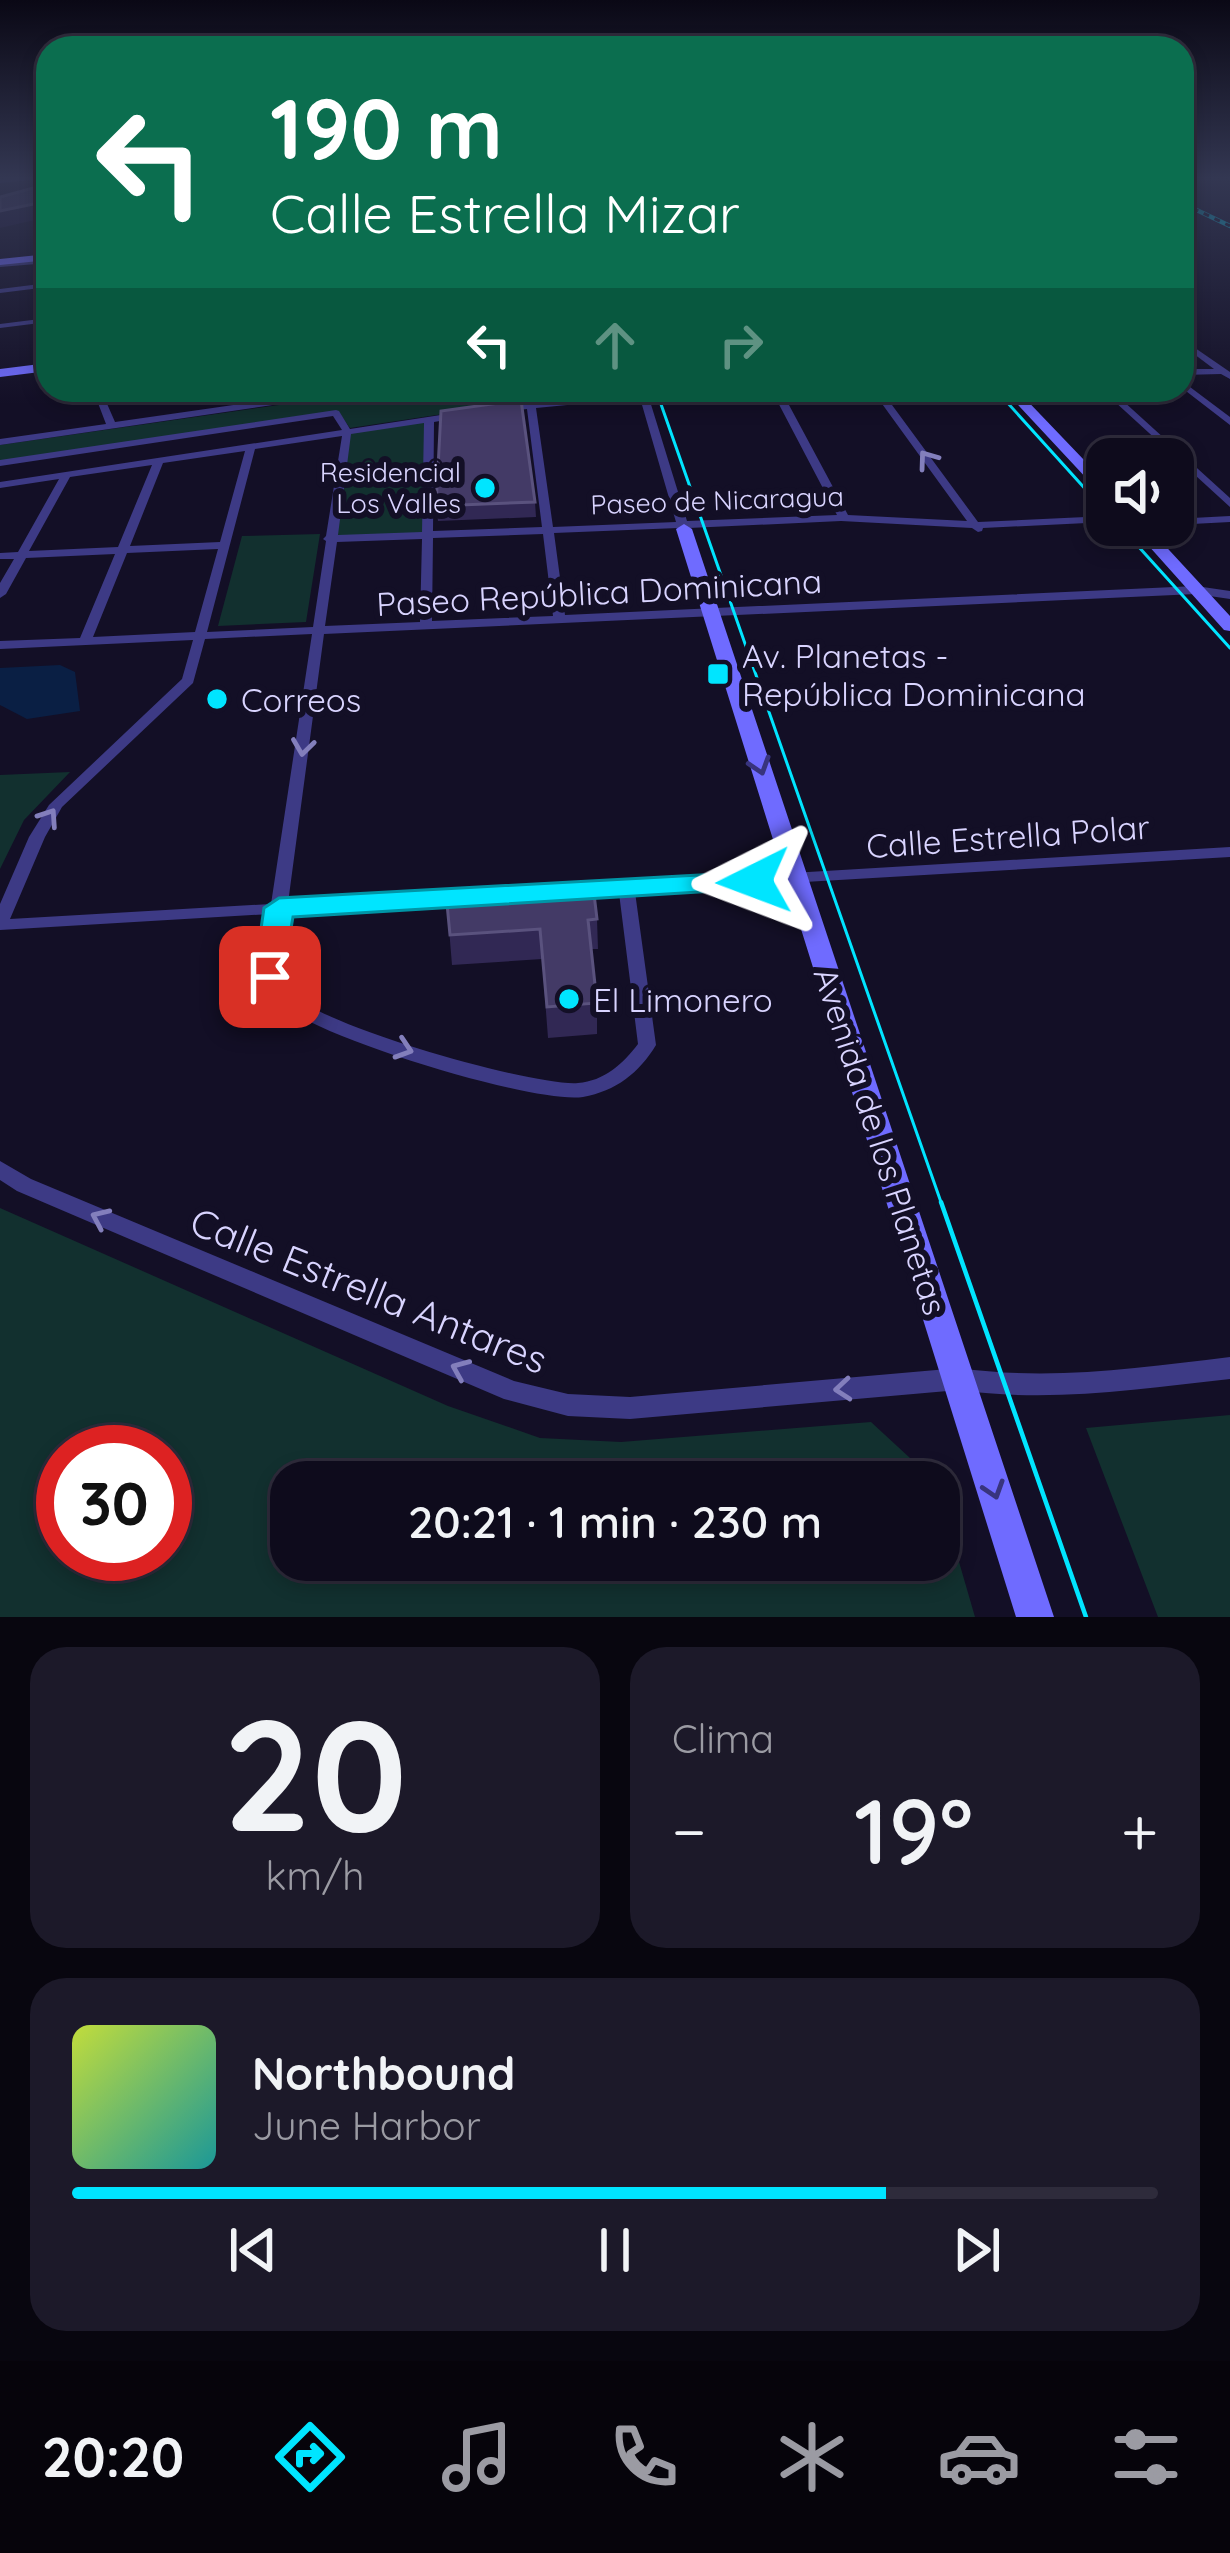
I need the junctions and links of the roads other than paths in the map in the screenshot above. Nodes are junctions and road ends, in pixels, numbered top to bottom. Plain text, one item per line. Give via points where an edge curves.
1 (36, 261) edge
2 (0, 264) edge
3 (36, 286) edge
4 (0, 291) edge
5 (36, 322) edge
6 (0, 326) edge
7 (1194, 350) edge
8 (36, 370) edge
9 (1228, 374) edge
10 (0, 375) edge
11 (1194, 377) edge
12 (1194, 389) edge
13 (103, 402) edge
14 (274, 402) edge
15 (550, 402) edge
16 (646, 402) edge
17 (784, 402) edge
18 (885, 402) edge
19 (1021, 402) edge
20 (1118, 402) edge
21 (531, 404) junction
22 (490, 410) edge
23 (468, 414) edge
24 (429, 419) junction
25 (1230, 422) edge
26 (112, 426) junction
27 (230, 429) junction
28 (347, 431) junction
29 (0, 442) edge
30 (244, 447) junction
31 (159, 461) junction
32 (0, 463) edge
33 (1086, 470) edge
34 (66, 475) junction
35 (0, 485) edge
36 (1230, 512) edge
37 (1194, 516) edge
38 (845, 520) junction
39 (1086, 522) edge
40 (684, 527) junction
41 (977, 527) junction
42 (548, 532) junction
43 (427, 537) junction
44 (329, 542) junction
45 (225, 544) junction
46 (1157, 546) edge
47 (122, 550) junction
48 (21, 555) junction
49 (0, 556) edge
50 (1230, 584) edge
51 (1198, 590) junction
52 (0, 594) edge
53 (1230, 595) edge
54 (712, 614) junction
55 (560, 621) junction
56 (1230, 626) edge
57 (426, 627) junction
58 (322, 632) junction
59 (197, 637) junction
60 (85, 641) junction
61 (0, 645) edge
62 (1230, 852) edge
63 (796, 879) junction
64 (626, 887) junction
65 (279, 908) junction
66 (0, 924) edge
67 (0, 1169) edge
68 (1230, 1368) edge
69 (959, 1379) junction
70 (1035, 1617) edge

1 - 2 street
3 - 4 street
5 - 6 street
7 - 9 street
8 - 10 street
9 - 11 street
12 - 25 street
13 - 26 street
14 - 26 street
15 - 21 street
16 - 40 street, Avenida de los Planetas
17 - 38 street
41 -> 18 street
19 - 33 street
20 - 36 street
21 - 22 street
21 - 42 street
23 - 24 street
24 - 28 street
24 - 43 street
26 - 29 street
27 - 28 street via 336,413
27 - 30 street
27 - 32 street
28 - 30 street
28 - 44 street
30 - 31 street
30 - 45 street
31 - 34 street
31 - 47 street
34 - 35 street
34 - 48 street
36 - 37 street
38 - 40 street, Paseo de Nicaragua
38 - 41 street, Paseo de Nicaragua
39 - 41 street, Paseo de Nicaragua
40 - 42 street, Paseo de Nicaragua
40 - 54 street, Avenida de los Planetas
42 - 43 street, Paseo de Nicaragua
42 - 55 street
43 - 44 street, Paseo de Nicaragua
43 - 57 street
44 - 58 street
45 - 47 street
45 - 59 street
46 - 51 street
47 - 48 street
47 - 60 street
48 - 49 street
48 - 52 street
50 - 51 street, Paseo República Dominicana
51 - 53 street, Paseo República Dominicana
51 - 54 street, Paseo República Dominicana
51 - 56 street
54 - 55 street, Paseo República Dominicana
54 -> 63 street, Avenida de los Planetas
55 - 57 street, Paseo República Dominicana
57 - 58 street, Paseo República Dominicana
58 - 59 street, Paseo República Dominicana
58 -> 65 street
59 - 60 street, Paseo República Dominicana
66 -> 59 street via 56,805 188,680
60 - 61 street, Paseo República Dominicana
62 - 63 street, Calle Estrella Polar
63 - 64 street, Calle Estrella Polar
63 - 69 street, Avenida de los Planetas
64 - 65 street, Calle Estrella Polar
65 -> 64 street via 270,977 283,1000 398,1047 568,1092 619,1077 646,1045
65 - 66 street, Calle Estrella Polar
69 -> 67 street, Calle Estrella Antares via 630,1408 568,1405 512,1391 221,1272
68 - 69 street, Calle Estrella Antares via 1006,1388
69 -> 70 street, Avenida de los Planetas

